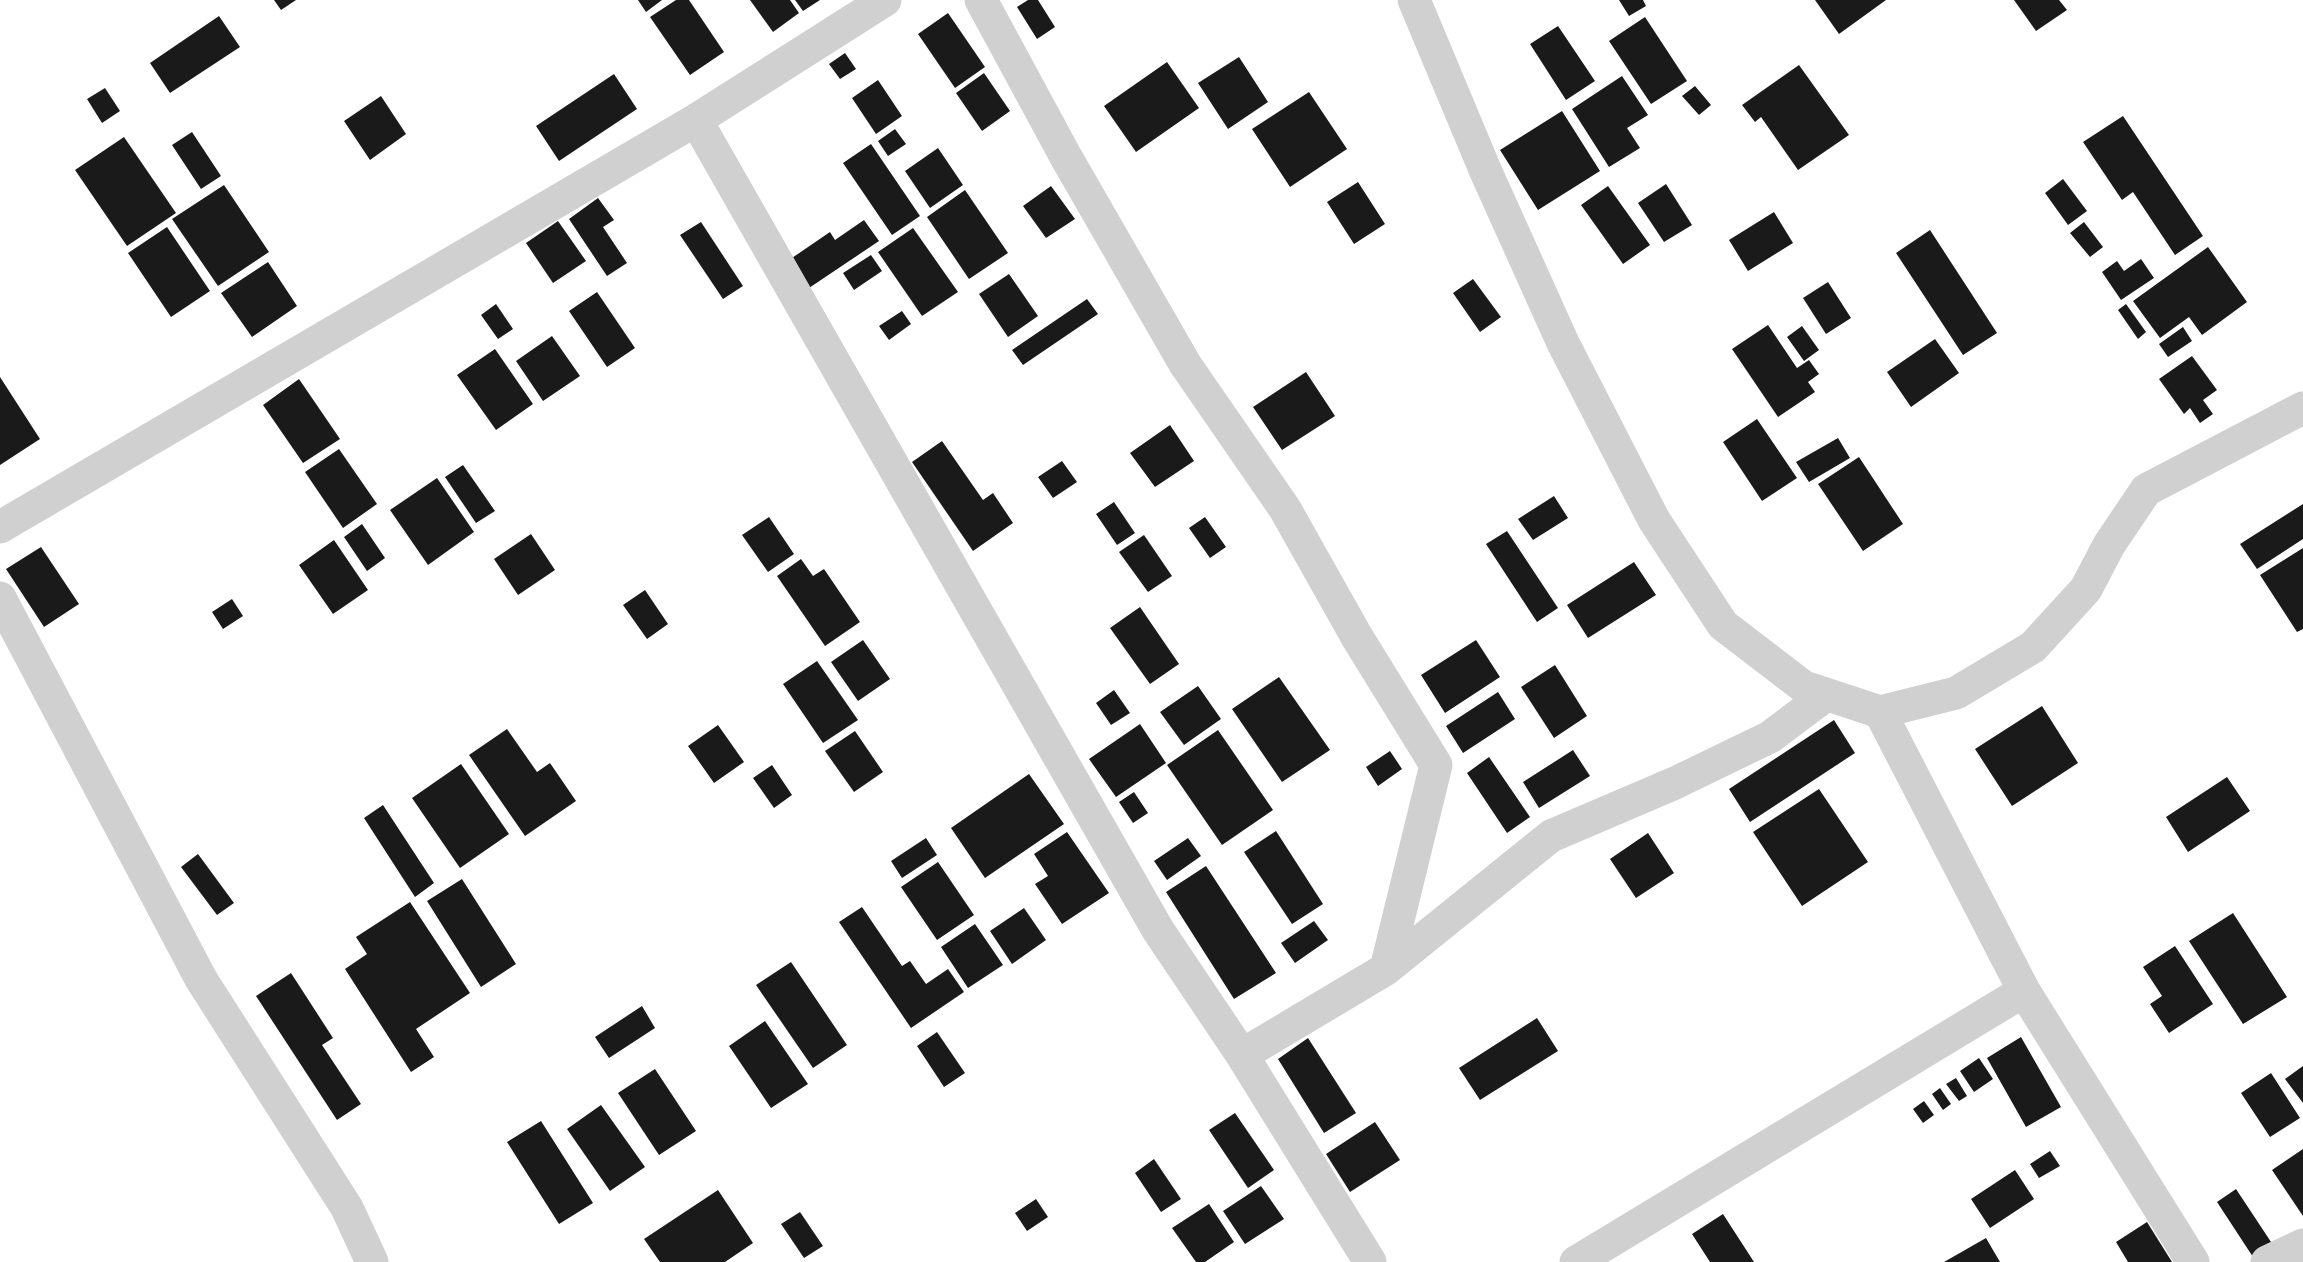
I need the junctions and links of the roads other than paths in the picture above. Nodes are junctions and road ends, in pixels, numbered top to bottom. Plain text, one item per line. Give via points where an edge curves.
1 (885, 0) edge
2 (981, 0) edge
3 (1414, 0) edge
4 (696, 120) junction
5 (2303, 408) edge
6 (0, 527) edge
7 (0, 598) edge
8 (1826, 695) junction
9 (1880, 712) junction
10 (1386, 969) junction
11 (2024, 991) junction
12 (1242, 1055) junction
13 (2303, 1245) edge
14 (372, 1262) edge
15 (1370, 1262) edge
16 (1576, 1262) edge
17 (2193, 1262) edge
18 (2268, 1262) edge

1 - 4 street
2 - 10 street via 1185,364 1285,509 1357,637 1436,765
3 - 8 street via 1563,343 1654,520 1723,625 1804,687
4 - 6 street
4 - 12 street via 1158,930
5 - 9 street via 2146,490 2109,545 2086,589 2033,647 1956,693
7 - 14 street via 201,979 347,1208
8 - 9 street
8 - 10 street via 1770,737 1551,836
9 - 11 street
10 - 12 street
11 - 16 street
11 - 17 street
12 - 15 street
13 - 18 street

